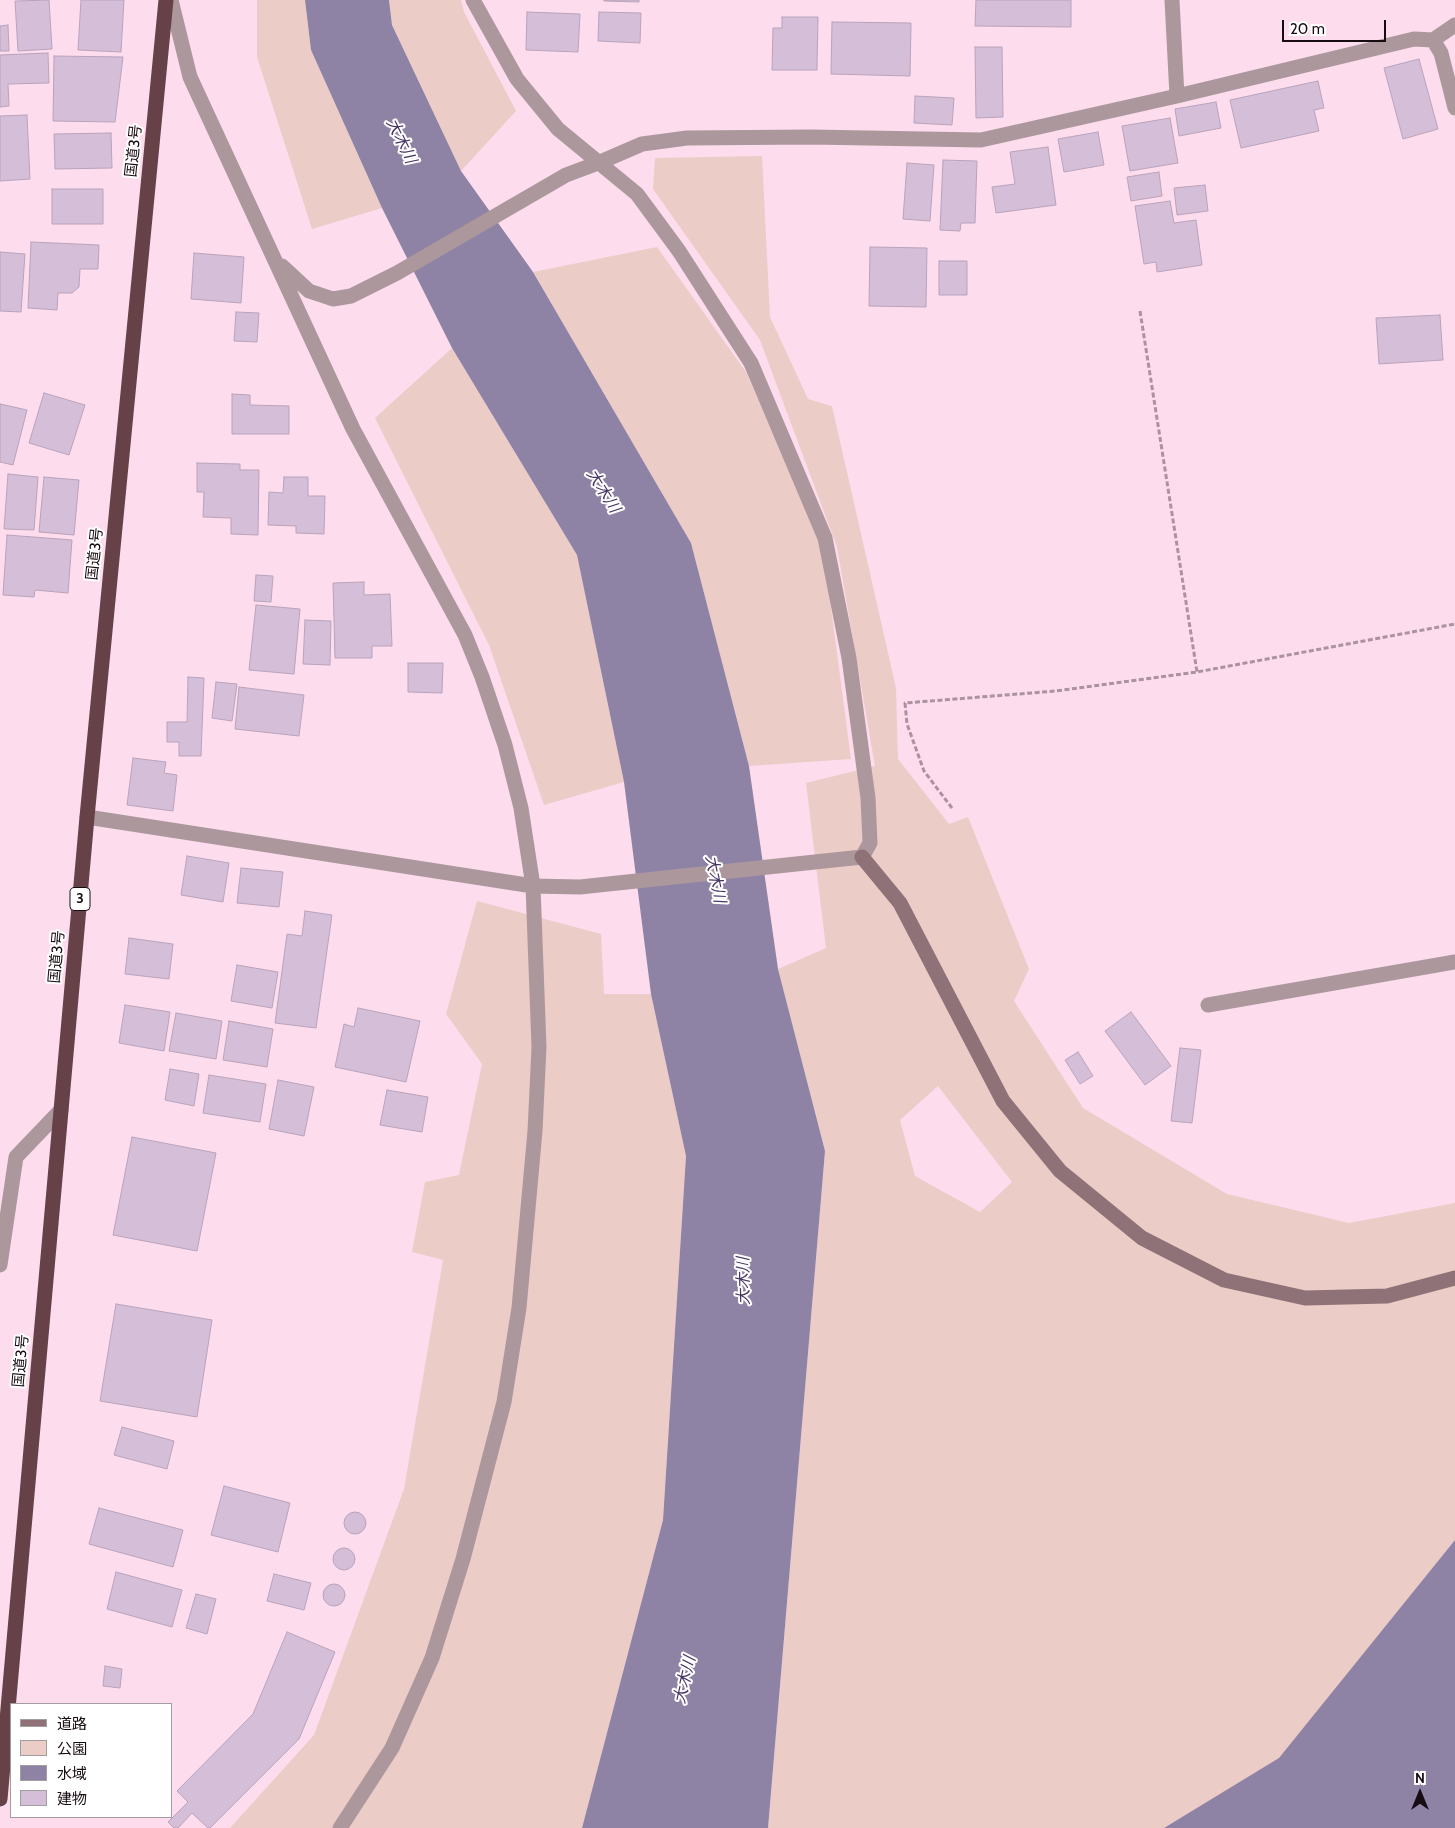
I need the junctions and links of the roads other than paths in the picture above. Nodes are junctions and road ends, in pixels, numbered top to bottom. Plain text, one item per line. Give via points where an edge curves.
1 (166, 0) edge
2 (170, 0) edge
3 (472, 0) edge
4 (1172, 0) edge
5 (1455, 25) edge
6 (1433, 40) junction
7 (1176, 96) junction
8 (1455, 108) edge
9 (598, 163) junction
10 (276, 260) junction
11 (87, 817) junction
12 (862, 857) junction
13 (533, 886) junction
14 (1455, 962) edge
15 (1208, 1005) dead end
16 (61, 1110) junction
17 (0, 1265) edge
18 (1455, 1278) edge
19 (0, 1799) edge
20 (340, 1828) edge

1 - 11 highway, 国道3号 / 3
2 - 10 street via 190,77
3 - 9 street via 517,79 558,129
4 - 7 street
5 - 6 street
6 - 7 street via 1414,39
6 - 8 street via 1441,53
7 - 9 street via 981,140 686,138 642,144
9 - 10 street via 566,175 397,273 351,296 333,299 309,291
9 - 12 street via 637,194 679,251 751,363 825,538 849,658 868,798 870,843
10 - 13 street via 353,429 465,635 505,745 521,808
11 - 13 street
11 - 16 highway, 国道3号 / 3
12 - 13 street via 580,887
12 - 18 street via 900,903 1003,1101 1060,1171 1142,1238 1224,1280 1305,1298 1388,1296
13 - 20 street via 539,1047 535,1131 519,1308 504,1402 463,1559 432,1658 392,1748
14 - 15 street
16 - 17 street via 16,1157
16 - 19 highway, 国道3号 / 3

